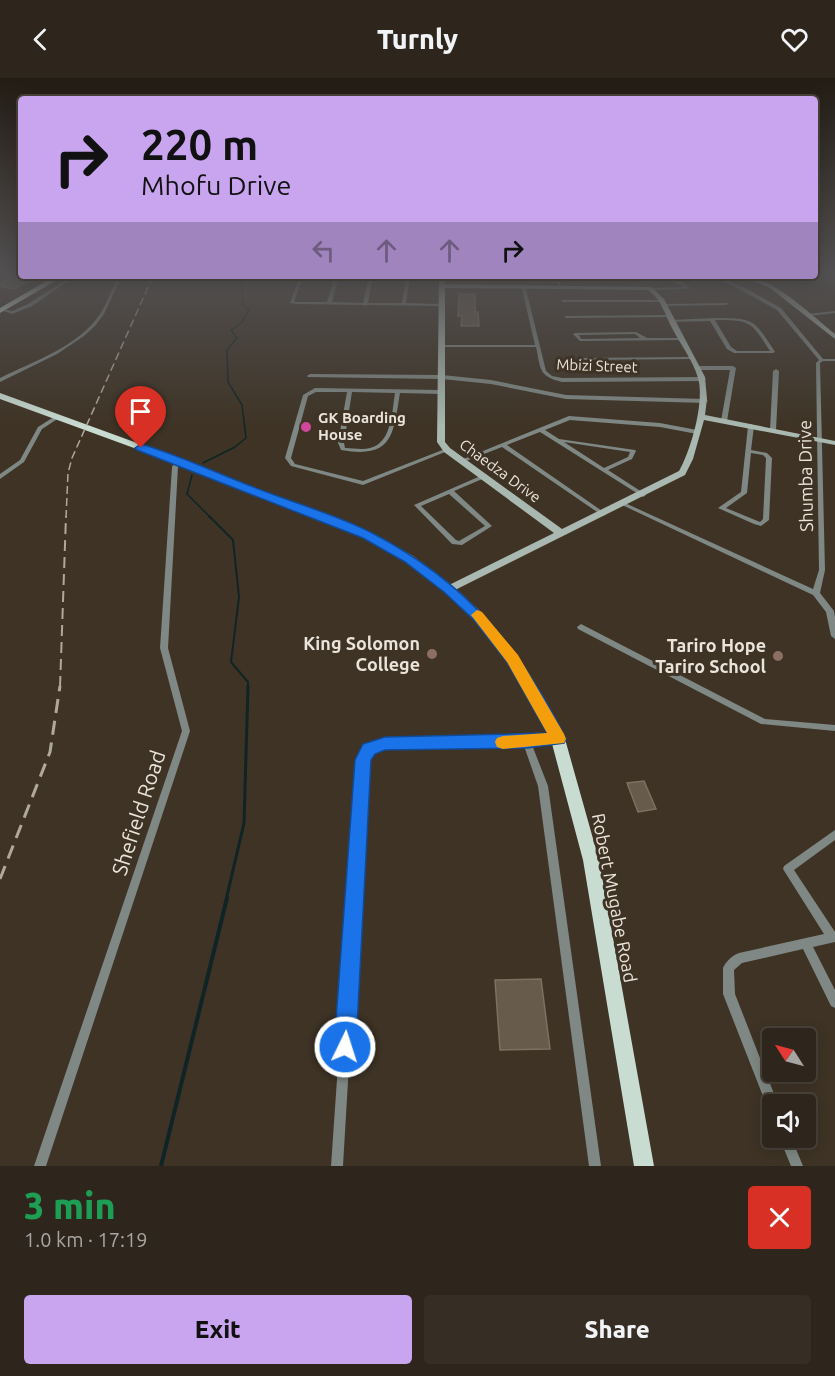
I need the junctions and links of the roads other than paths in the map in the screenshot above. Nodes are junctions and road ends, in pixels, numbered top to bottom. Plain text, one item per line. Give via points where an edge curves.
1 (91, 326) edge
2 (441, 326) edge
3 (532, 326) edge
4 (674, 326) edge
5 (716, 326) edge
6 (754, 326) edge
7 (793, 326) edge
8 (821, 326) edge
9 (835, 337) edge
10 (645, 339) junction
11 (681, 339) junction
12 (441, 346) junction
13 (537, 346) junction
14 (692, 358) junction
15 (582, 359) dead end
16 (822, 360) junction
17 (835, 360) edge
18 (698, 368) junction
19 (777, 371) dead end
20 (310, 376) dead end
21 (442, 376) junction
22 (703, 379) junction
23 (0, 380) edge
24 (350, 391) junction
25 (398, 391) junction
26 (441, 392) junction
27 (0, 396) edge
28 (705, 401) junction
29 (57, 417) junction
30 (702, 417) junction
31 (724, 421) junction
32 (751, 426) junction
33 (541, 430) junction
34 (773, 430) junction
35 (697, 432) junction
36 (820, 438) junction
37 (555, 439) junction
38 (835, 443) edge
39 (503, 445) junction
40 (447, 450) junction
41 (749, 451) junction
42 (464, 460) junction
43 (178, 461) junction
44 (604, 470) junction
45 (485, 476) junction
46 (0, 477) edge
47 (450, 491) junction
48 (643, 495) junction
49 (623, 504) junction
50 (603, 514) junction
51 (562, 534) junction
52 (449, 589) junction
53 (816, 593) junction
54 (581, 627) dead end
55 (835, 636) edge
56 (835, 728) edge
57 (558, 739) junction
58 (527, 742) junction
59 (835, 834) edge
60 (833, 938) edge
61 (806, 945) junction
62 (835, 1002) edge
63 (768, 1094) edge
64 (790, 1148) edge
65 (40, 1166) edge
66 (337, 1166) edge
67 (595, 1166) edge
68 (644, 1166) edge
69 (797, 1166) edge

1 - 23 street via 54,353
2 - 12 street, Chaedza Drive
3 - 13 street, Mbizi Street
4 - 11 street
5 - 6 street via 729,348 736,352 773,351
7 - 16 street
8 - 9 street
10 - 10 street via 577,339 575,334 636,333
10 - 11 street
11 - 14 street
12 - 13 street
12 - 21 street, Chaedza Drive
13 - 22 street, Mbizi Street via 544,371 562,380
14 - 15 street
14 - 18 street
16 - 17 street
16 - 36 street, Shumba Drive via 818,363
18 - 22 street
18 - 31 street via 733,369
19 - 34 street
20 - 21 street
21 - 26 street, Chaedza Drive
21 - 28 street via 566,397
22 - 28 street
24 - 25 street
24 - 25 street via 341,443 343,449 361,452 384,444
24 - 40 street via 315,390 306,394 288,458 293,465 363,483
25 - 26 street
26 - 40 street, Chaedza Drive via 441,442
27 - 29 main road, Robert Mugabe Road
28 - 30 street
29 - 43 main road, Robert Mugabe Road
29 - 46 street via 40,428 22,461
30 - 31 street
30 - 35 street
31 - 32 street
32 - 34 street
32 - 41 street
33 - 35 street via 580,417
33 - 37 street
33 - 39 street
34 - 36 street
35 - 48 street via 682,473
36 - 38 street
36 - 53 street, Shumba Drive via 822,570
37 - 44 street
37 - 44 street via 633,451 630,458
39 - 42 street
39 - 50 street
40 - 42 street, Chaedza Drive
41 - 41 street via 769,458 766,520 761,524 721,508 744,493
42 - 45 street, Chaedza Drive
43 - 52 main road, Robert Mugabe Road via 368,536 409,559
43 - 65 street, Shefield Road via 164,648 186,731
44 - 48 street
45 - 47 street
45 - 51 street, Chaedza Drive
47 - 47 street via 417,505 454,542 460,543 489,526
48 - 49 street
49 - 50 street
49 - 53 street
50 - 51 street
51 - 52 street
52 - 57 main road, Robert Mugabe Road via 478,616 513,659
53 - 55 street via 830,611
54 - 56 street via 764,722
57 - 58 street
57 - 68 main road, Robert Mugabe Road via 591,860
58 - 66 street via 385,743 369,749 363,760
58 - 67 street via 543,786
59 - 60 street via 788,869
60 - 61 street
61 - 62 street
61 - 63 street via 739,958 728,968 729,994
64 - 69 street

